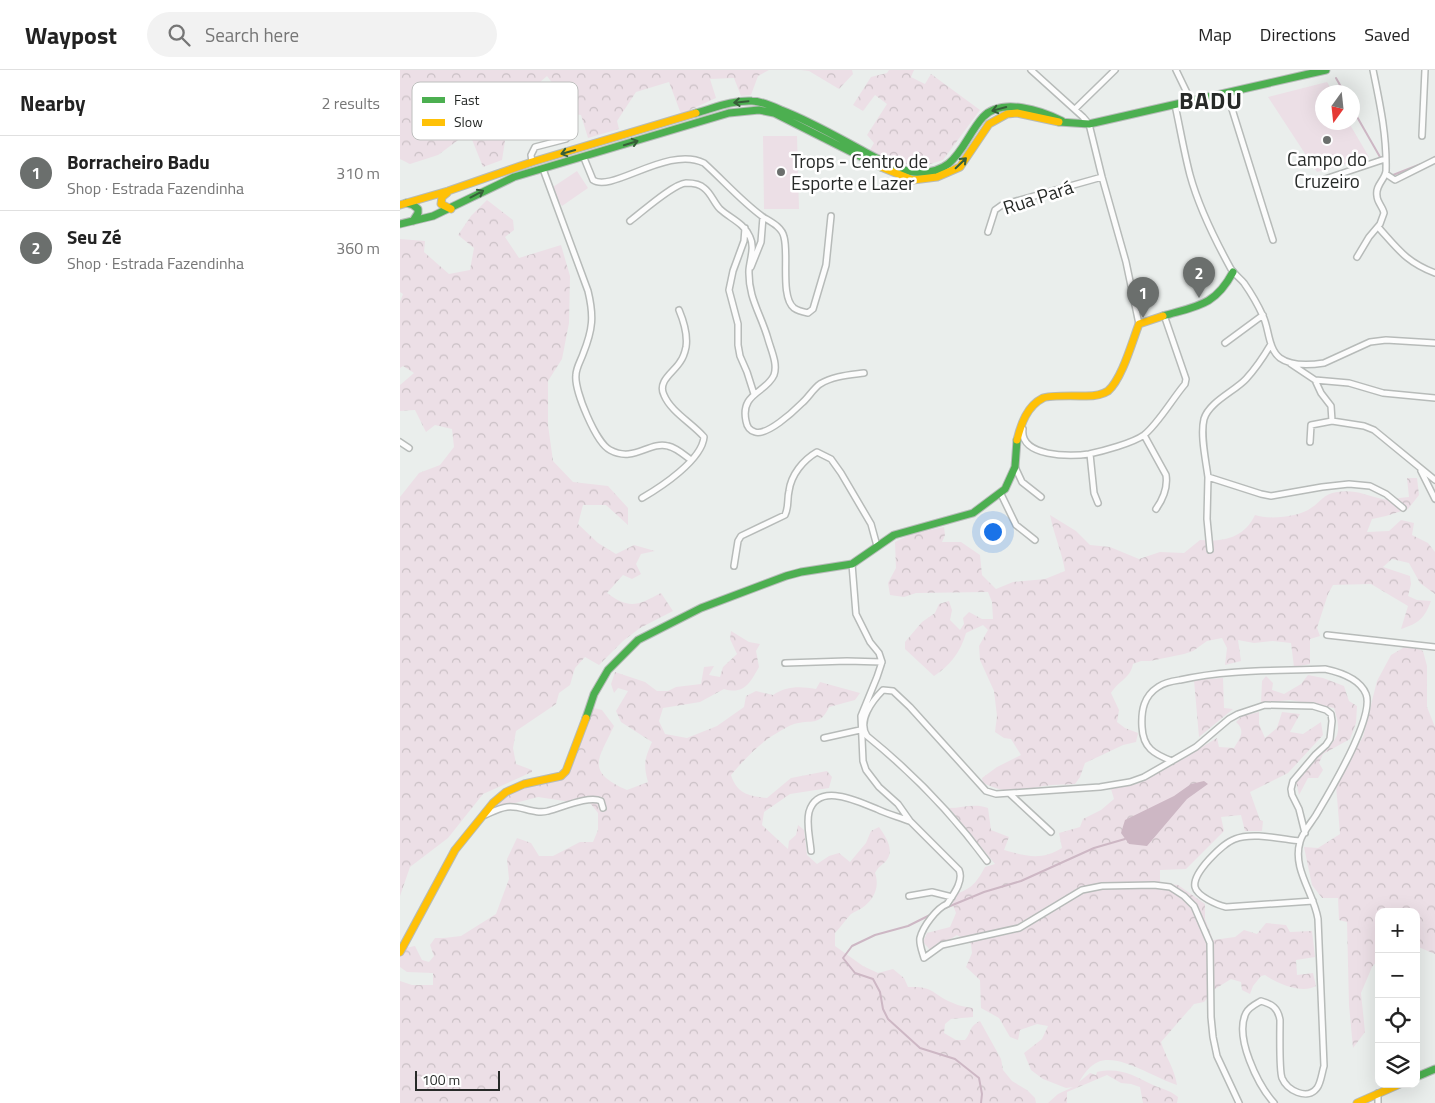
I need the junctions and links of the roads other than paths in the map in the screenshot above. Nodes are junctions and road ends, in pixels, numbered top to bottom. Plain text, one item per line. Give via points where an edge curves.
1 (1032, 70) edge
2 (1115, 70) edge
3 (1176, 70) edge
4 (1323, 70) edge
5 (1373, 70) edge
6 (1424, 70) edge
7 (1227, 93) junction
8 (1191, 101) junction
9 (1175, 104) junction
10 (1075, 110) junction
11 (1062, 121) junction
12 (1090, 124) junction
13 (1422, 136) dead end
14 (559, 140) edge
15 (584, 158) junction
16 (1385, 159) junction
17 (1435, 160) edge
18 (532, 162) junction
19 (543, 169) junction
20 (1386, 174) junction
21 (1102, 177) junction
22 (1325, 179) dead end
23 (448, 191) junction
24 (403, 204) edge
25 (451, 208) junction
26 (831, 216) dead end
27 (763, 217) junction
28 (413, 221) junction
29 (630, 221) dead end
30 (400, 224) edge
31 (745, 227) junction
32 (1378, 227) junction
33 (988, 232) dead end
34 (1273, 240) dead end
35 (1357, 257) dead end
36 (749, 271) junction
37 (1233, 272) junction
38 (1435, 273) edge
39 (679, 310) dead end
40 (1164, 315) junction
41 (1263, 315) junction
42 (1140, 324) junction
43 (1225, 343) dead end
44 (1271, 344) junction
45 (1435, 344) edge
46 (1290, 363) junction
47 (864, 373) dead end
48 (1315, 380) junction
49 (754, 394) junction
50 (1435, 398) edge
51 (1035, 403) junction
52 (1332, 421) junction
53 (1144, 435) junction
54 (400, 442) edge
55 (1310, 442) dead end
56 (410, 448) dead end
57 (1090, 454) junction
58 (691, 460) junction
59 (1015, 467) junction
60 (1420, 468) junction
61 (1208, 478) junction
62 (1435, 480) edge
63 (1001, 494) junction
64 (1041, 497) dead end
65 (642, 498) dead end
66 (1435, 499) edge
67 (1098, 503) dead end
68 (1403, 508) dead end
69 (1156, 509) dead end
70 (1035, 540) dead end
71 (877, 546) junction
72 (1210, 550) dead end
73 (852, 564) junction
74 (734, 566) dead end
75 (1327, 635) dead end
76 (1435, 647) edge
77 (882, 662) junction
78 (785, 663) dead end
79 (860, 730) junction
80 (824, 738) dead end
81 (1172, 760) junction
82 (1010, 794) junction
83 (603, 808) dead end
84 (485, 815) junction
85 (910, 821) junction
86 (1051, 832) dead end
87 (1305, 833) junction
88 (1300, 841) junction
89 (812, 851) dead end
90 (987, 861) dead end
91 (908, 896) dead end
92 (952, 896) junction
93 (1314, 901) junction
94 (400, 952) edge
95 (1435, 1069) edge
96 (1420, 1075) edge
97 (1390, 1088) edge
98 (1378, 1093) junction
99 (1239, 1103) edge
100 (1274, 1103) edge
101 (1357, 1103) edge
102 (1378, 1103) edge

1 - 10 street
2 - 10 street
3 - 8 street
4 - 7 main road
5 - 16 street via 1384,124
6 - 13 street
7 - 8 main road
7 - 34 street
8 - 9 main road
9 - 12 main road
9 - 37 street via 1194,189
10 - 12 street
11 - 12 main road
15 -> 11 main road via 729,113 759,110 794,122 895,174 925,180 960,167 989,124 1007,114
11 -> 18 main road via 1024,108 1001,107 984,116 963,148 946,166 923,173 910,172 874,157 802,118 769,105 753,101 734,102
12 - 21 street
14 - 18 street via 535,147 530,155
15 - 19 main road
15 - 27 street via 593,180 601,183 662,161 699,160 740,200
16 - 20 street
16 - 22 street
17 - 20 street via 1395,180
18 - 23 main road
25 -> 19 main road via 505,181
19 - 58 street via 593,311 592,327 576,375 576,387 588,416 608,449 630,454 667,445
20 - 32 street via 1377,190 1384,213
21 - 33 street, Rua Pará via 1002,205 995,210
21 - 42 street
23 - 24 main road
23 - 25 main road via 440,200 441,204
24 - 28 main road via 418,209
25 - 28 main road
26 - 27 street via 826,265 813,308 808,313 790,303 784,236 777,225
27 - 36 street via 761,242
28 - 30 main road
29 - 31 street via 676,186 686,183 703,186 719,208
31 - 36 street via 752,242
31 - 49 street via 729,290 738,324 740,356
32 - 35 street
32 - 38 street via 1400,253
36 - 49 street via 753,300 761,315 776,369 767,385
37 - 40 main road via 1226,286 1208,302
37 - 41 street
39 - 58 street via 687,337 685,350 663,384 662,391 672,406 704,437 701,448
40 - 42 main road
40 - 53 street via 1186,379
41 - 43 street
41 - 44 street
42 - 51 main road via 1121,372 1109,390 1092,396 1044,396
44 - 46 street via 1277,355
44 - 61 street via 1245,380 1205,417
45 - 46 street via 1370,342 1324,363
46 - 48 street
47 - 49 street via 842,376 819,385 780,422 759,433 748,428 746,421 745,411
48 - 50 street via 1349,383 1383,393
48 - 52 street via 1331,406
51 - 57 street via 1022,429 1024,440 1031,447 1063,456
51 - 59 main road via 1021,425
52 - 55 street via 1311,425
52 - 60 street via 1374,430
53 - 57 street
53 - 69 street via 1166,475 1165,492
54 - 56 street
57 - 67 street
58 - 65 street via 679,473
59 - 63 main road
59 - 64 street via 1022,482
60 - 62 street
60 - 66 street
61 - 68 street via 1271,496 1349,484 1370,486
61 - 72 street
63 - 70 street via 1016,525
63 - 71 main road via 972,513 894,535
71 - 73 main road
71 - 74 street via 871,524 841,472 831,459 817,452 791,478 785,515 741,536
73 - 77 street via 856,614 870,642 880,653
73 - 84 main road via 786,576 701,608 638,640 608,670 594,694 566,771 561,776 524,784 506,792
75 - 76 street
77 - 78 street
77 - 79 street via 861,716
79 - 80 street
79 - 85 street via 866,770
81 - 82 street via 1130,782
81 - 87 street via 1196,747 1229,719 1255,707 1293,704 1326,710 1332,721 1330,739 1297,774 1291,789
81 - 87 street via 1150,750 1142,728 1142,709 1147,697 1165,683 1194,676 1325,669 1352,679 1366,694 1365,718 1356,743
82 - 86 street
82 - 90 street via 986,791 893,691 883,690 879,694 864,718 867,736 903,765 937,800
83 - 84 street via 600,801 593,799 548,812 504,807
84 - 94 main road via 455,850
85 - 89 street via 854,799 821,798 809,813
85 - 92 street via 959,870 960,880
87 - 88 street
88 - 93 street via 1301,872
88 - 93 street via 1247,836 1236,838 1216,851 1196,878 1195,887 1198,892 1226,907
91 - 92 street via 932,892
92 - 99 street via 924,929 920,938 924,958 942,945 1019,928 1082,890 1102,886 1154,885 1170,887 1184,896 1194,906 1210,943 1213,1037 1217,1056
93 - 100 street via 1318,918 1324,1066 1317,1088 1310,1093 1299,1094 1281,1077 1280,1020 1271,1004 1261,1001 1252,1006 1243,1021 1244,1041 1252,1067
95 - 96 main road
97 - 98 main road
98 - 101 main road
98 - 102 street

